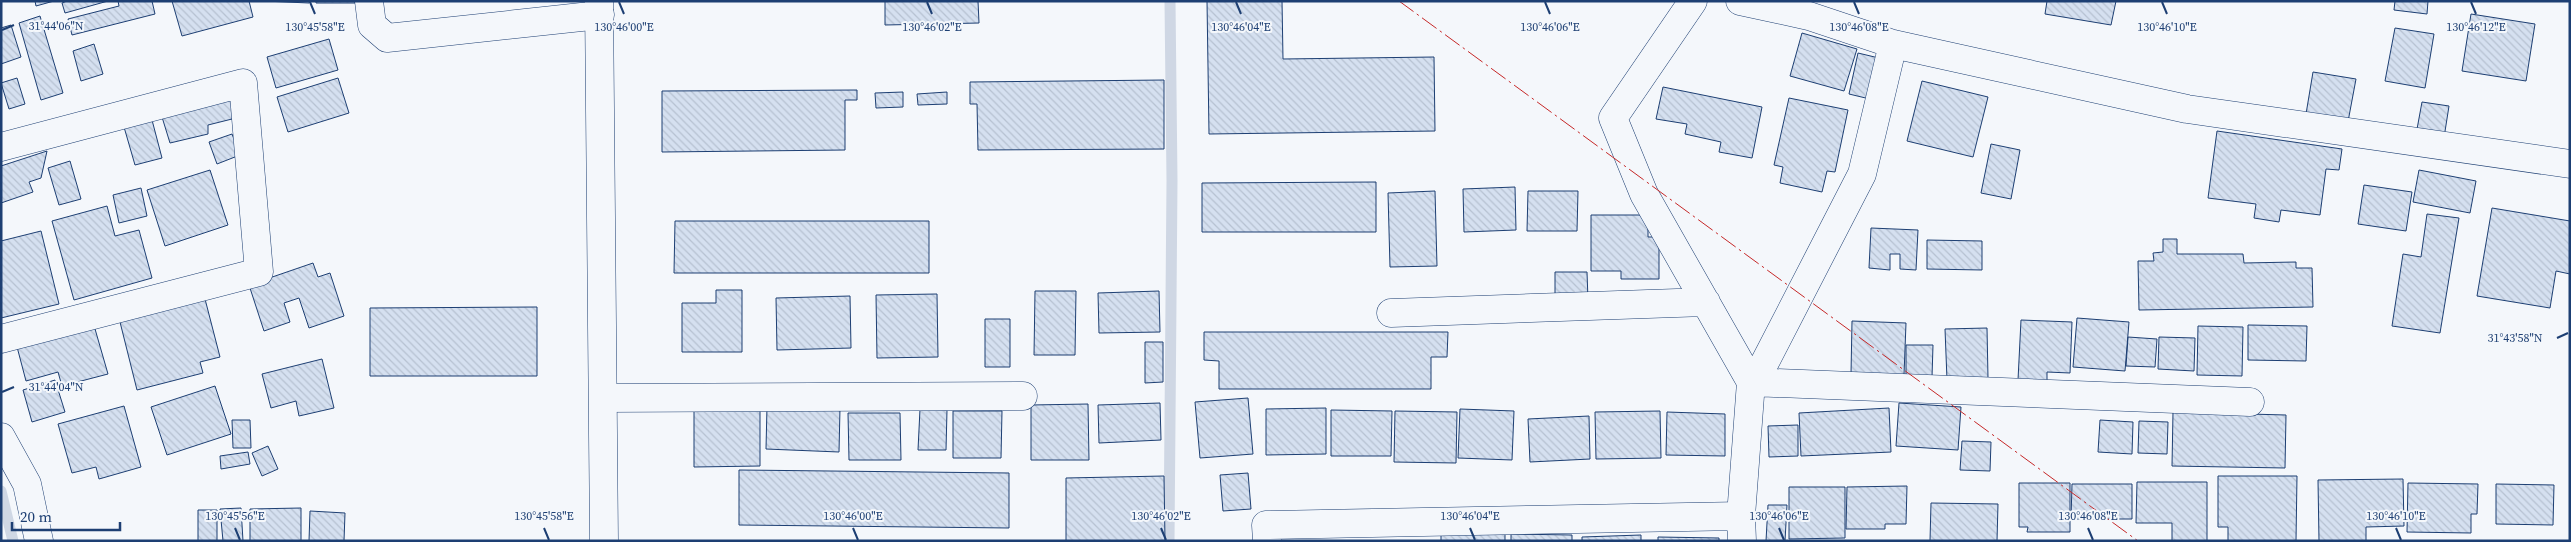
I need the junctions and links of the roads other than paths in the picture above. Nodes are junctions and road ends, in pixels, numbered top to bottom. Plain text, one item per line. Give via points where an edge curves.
1 (369, 1) edge
2 (1692, 1) edge
3 (1740, 1) edge
4 (600, 8) edge
5 (1893, 44) junction
6 (1, 147) edge
7 (2570, 164) edge
8 (1706, 302) junction
9 (1392, 312) dead end
10 (1, 339) edge
11 (1751, 382) junction
12 (1023, 396) dead end
13 (604, 398) junction
14 (2250, 402) dead end
15 (1, 437) edge
16 (1741, 529) edge
17 (38, 541) edge
18 (604, 541) edge
19 (1266, 541) edge

1 - 4 street via 372,25 387,38
2 - 8 street via 1613,118 1644,194
3 - 5 street via 1809,16
4 - 13 street
5 - 7 street via 2187,108
5 - 11 street via 1862,174 1763,366
6 - 10 street via 242,84 259,272
8 - 9 street
8 - 11 street
11 - 14 street
11 - 16 street
12 - 13 street
13 - 18 street
15 - 17 street via 28,484
16 - 19 street via 1266,524

